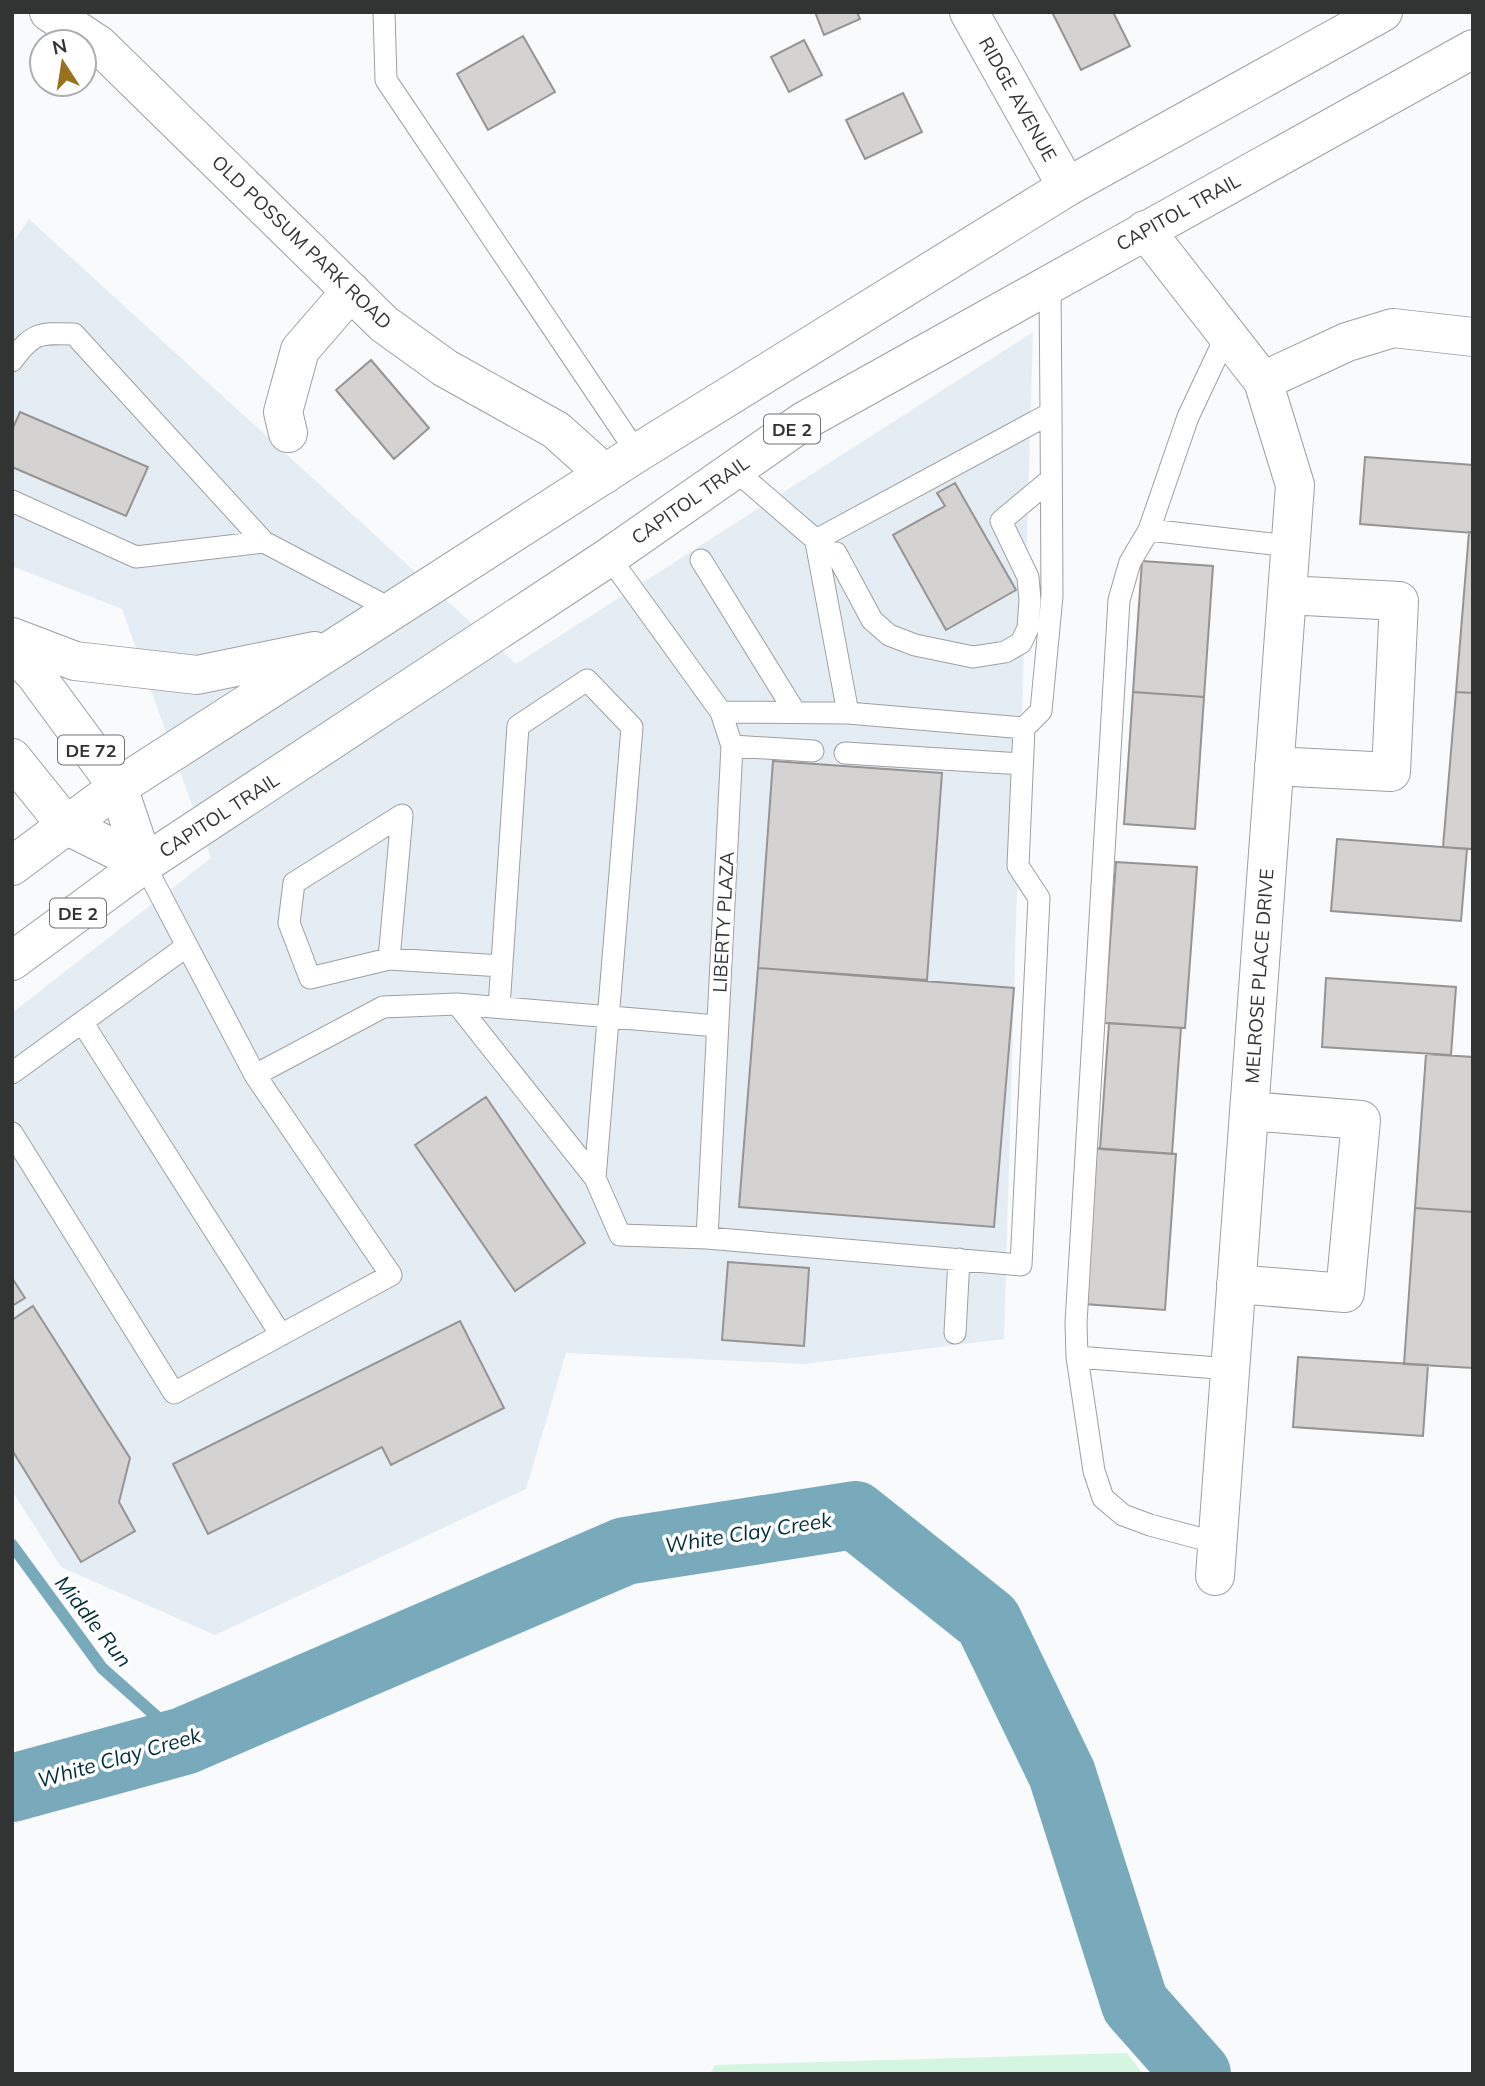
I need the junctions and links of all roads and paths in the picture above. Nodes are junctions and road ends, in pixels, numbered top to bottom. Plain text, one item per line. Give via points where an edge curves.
1 (49, 12) edge
2 (969, 12) edge
3 (1382, 12) edge
4 (385, 13) edge
5 (1473, 48) edge
6 (1473, 71) edge
7 (1406, 85) junction
8 (1067, 187) junction
9 (1146, 230) junction
10 (1050, 283) junction
11 (351, 291) junction
12 (1227, 334) junction
13 (1473, 337) edge
14 (12, 361) edge
15 (1263, 381) junction
16 (1051, 413) junction
17 (288, 432) dead end
18 (637, 453) junction
19 (735, 470) junction
20 (605, 474) junction
21 (1050, 480) junction
22 (12, 501) edge
23 (1149, 530) junction
24 (264, 542) junction
25 (1290, 546) junction
26 (818, 547) junction
27 (609, 557) junction
28 (701, 559) dead end
29 (1287, 595) junction
30 (393, 610) junction
31 (12, 637) edge
32 (337, 646) junction
33 (12, 652) edge
34 (721, 712) junction
35 (795, 712) junction
36 (848, 713) junction
37 (1024, 728) junction
38 (732, 746) junction
39 (813, 751) dead end
40 (845, 753) dead end
41 (12, 758) edge
42 (1021, 764) junction
43 (1274, 766) junction
44 (118, 787) junction
45 (66, 825) junction
46 (145, 864) junction
47 (12, 866) edge
48 (187, 947) junction
49 (389, 959) junction
50 (12, 961) edge
51 (502, 966) junction
52 (457, 1004) junction
53 (499, 1007) junction
54 (608, 1015) junction
55 (82, 1022) junction
56 (717, 1026) junction
57 (12, 1073) edge
58 (255, 1075) junction
59 (1249, 1111) junction
60 (12, 1133) edge
61 (595, 1178) junction
62 (707, 1238) junction
63 (959, 1259) junction
64 (1236, 1284) junction
65 (955, 1333) dead end
66 (281, 1335) junction
67 (1077, 1357) junction
68 (1230, 1369) junction
69 (1216, 1559) joint

1 - 11 main road, OLD POSSUM PARK ROAD via 99,45
2 - 8 main road, RIDGE AVENUE
3 - 8 main road
4 - 18 lane via 386,80
5 - 7 main road, CAPITOL TRAIL / DE 2
6 - 7 main road
7 - 9 main road, CAPITOL TRAIL / DE 2
8 - 18 main road
9 - 10 main road, CAPITOL TRAIL / DE 2
9 - 12 main road, MELROSE PLACE DRIVE
10 - 16 lane
10 - 19 main road, CAPITOL TRAIL / DE 2 via 804,421
11 - 17 main road via 300,350 284,412
11 - 20 main road, OLD POSSUM PARK ROAD via 394,331 445,368 556,430
12 - 15 main road, MELROSE PLACE DRIVE
12 - 23 lane via 1188,417
13 - 15 main road via 1393,328 1347,342
14 - 24 lane via 28,340 47,333 74,334
15 - 25 main road, MELROSE PLACE DRIVE via 1295,485
16 - 21 lane
16 - 26 lane
18 - 20 main road
19 - 26 lane
19 - 27 main road, CAPITOL TRAIL / DE 2
20 - 30 main road
21 - 26 lane via 1001,521 1028,577 1030,600 1028,628 1021,643 1005,652 973,657 889,635 872,620 836,553
21 - 37 lane via 1052,596 1041,711
22 - 24 lane via 136,557
23 - 25 lane
23 - 67 lane via 1130,562 1119,600
24 - 30 lane
25 - 29 main road, MELROSE PLACE DRIVE
26 - 36 lane
27 - 34 lane, LIBERTY PLAZA
27 - 46 main road, CAPITOL TRAIL / DE 2
28 - 35 lane
29 - 43 main road, MELROSE PLACE DRIVE
29 - 43 main road via 1399,601 1391,772
30 - 32 main road
31 - 32 main road via 75,661 197,675
32 - 44 main road
33 - 44 main road, DE 72 via 34,673
34 - 35 lane
34 - 38 lane, LIBERTY PLAZA
35 - 36 lane
36 - 37 lane
37 - 42 lane
38 - 39 lane
38 - 56 lane, LIBERTY PLAZA
40 - 42 lane
41 - 45 main road
42 - 63 lane via 1018,866 1039,898 1021,1265
43 - 59 main road, MELROSE PLACE DRIVE
44 - 45 main road
44 - 46 main road, DE 72
45 - 46 main road
45 - 47 main road
46 - 48 lane
46 - 50 main road, CAPITOL TRAIL / DE 2
48 - 55 lane
48 - 58 lane
49 - 49 lane via 396,880 402,815 295,883 289,923 310,978
49 - 51 lane
51 - 53 lane
51 - 54 lane via 518,726 587,680 632,727
52 - 53 lane
52 - 58 lane via 383,1007
52 - 61 lane
53 - 54 lane
54 - 56 lane
54 - 61 lane
55 - 57 lane
55 - 66 lane
56 - 62 lane, LIBERTY PLAZA
58 - 66 lane via 391,1275
59 - 64 main road, MELROSE PLACE DRIVE
59 - 64 main road via 1361,1120 1345,1293
60 - 66 lane via 174,1393
61 - 62 lane via 620,1235
62 - 63 lane
63 - 65 lane
64 - 68 main road, MELROSE PLACE DRIVE
67 - 68 lane
67 - 69 lane via 1094,1471 1103,1498 1123,1516
68 - 69 main road, MELROSE PLACE DRIVE

